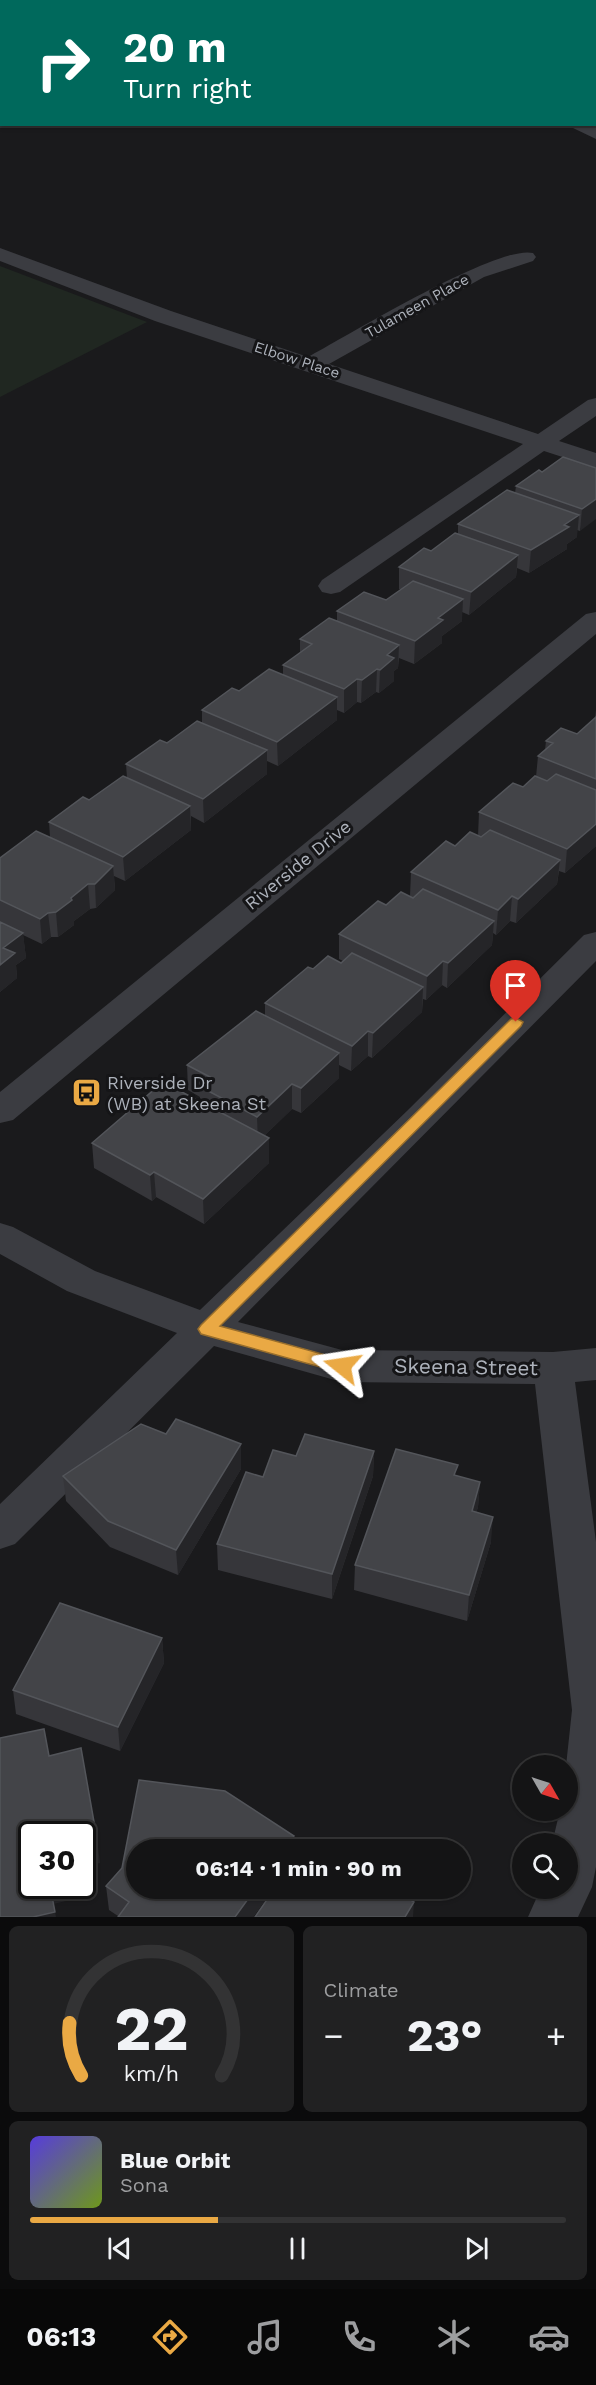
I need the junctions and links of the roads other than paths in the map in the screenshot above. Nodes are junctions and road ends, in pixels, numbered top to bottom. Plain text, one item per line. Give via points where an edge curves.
1 (0, 254) edge
2 (526, 257) dead end
3 (311, 365) junction
4 (596, 405) edge
5 (542, 443) junction
6 (596, 461) edge
7 (331, 586) dead end
8 (596, 620) edge
9 (596, 942) edge
10 (0, 1111) edge
11 (0, 1237) edge
12 (207, 1329) junction
13 (596, 1364) edge
14 (553, 1368) junction
15 (0, 1531) edge
16 (578, 1837) edge
17 (562, 1899) edge
18 (553, 1917) edge

1 - 3 street, Elbow Place via 163,316
2 - 3 street, Tulameen Place via 469,277
3 - 5 street, Elbow Place
4 - 5 street
5 - 6 street, Elbow Place
5 - 7 street
8 - 10 street, Riverside Drive
9 - 12 street
11 - 12 street, Skeena Street via 81,1281
12 - 14 street, Skeena Street via 342,1366
12 - 15 street
13 - 14 street, Skeena Street
14 - 16 street via 595,1710 587,1796
17 - 18 street

